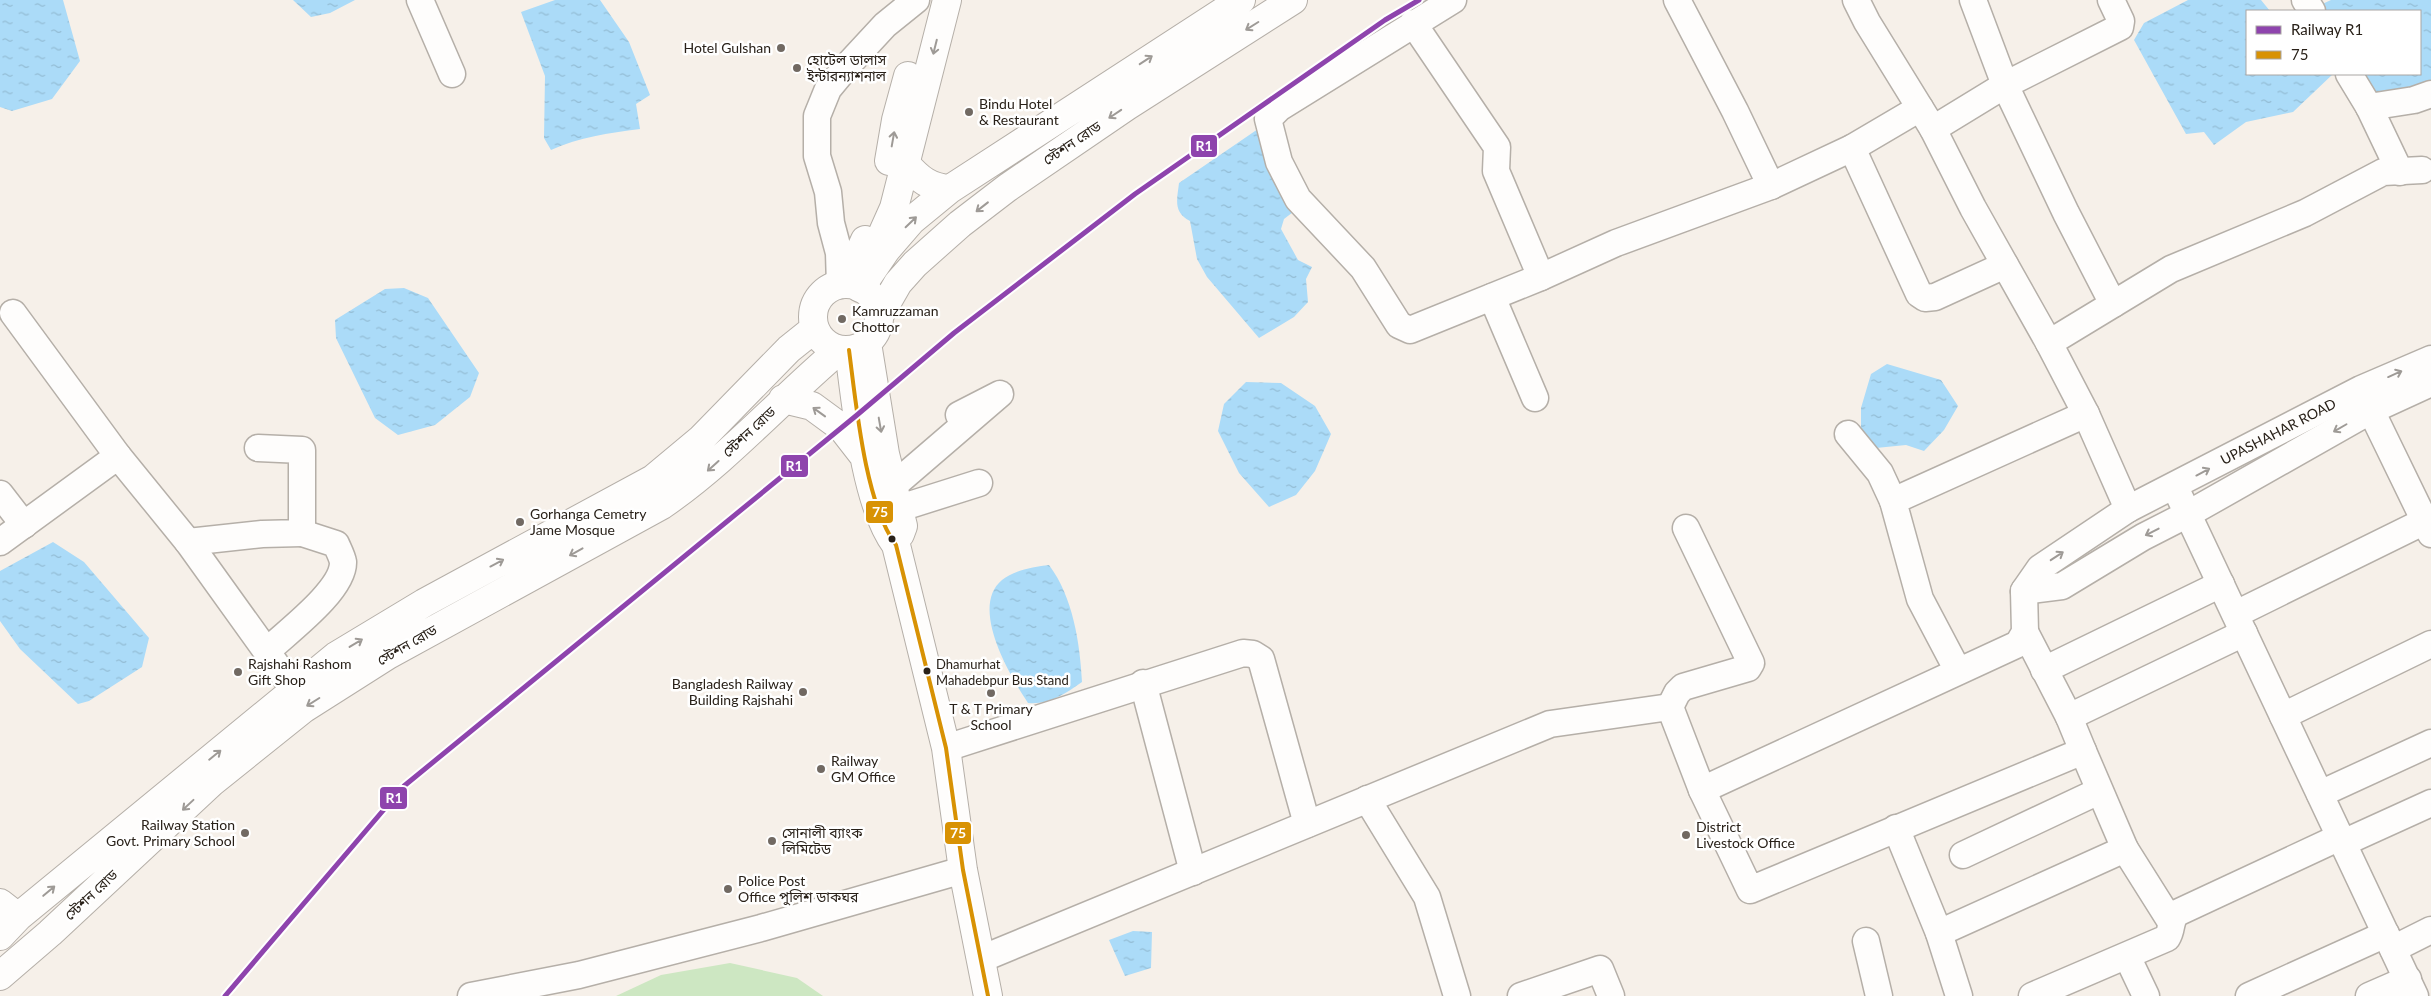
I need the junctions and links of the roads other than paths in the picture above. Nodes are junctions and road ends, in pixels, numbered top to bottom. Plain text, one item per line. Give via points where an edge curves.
1 (420, 0) edge
2 (916, 0) edge
3 (931, 0) edge
4 (947, 0) edge
5 (1241, 0) edge
6 (1293, 0) edge
7 (1453, 0) edge
8 (1677, 0) edge
9 (1856, 0) edge
10 (1973, 0) edge
11 (2111, 0) edge
12 (1413, 23) junction
13 (452, 74) dead end
14 (2350, 75) edge
15 (2005, 85) junction
16 (2431, 94) edge
17 (2369, 107) junction
18 (1926, 118) junction
19 (1852, 148) junction
20 (906, 164) junction
21 (1771, 186) junction
22 (950, 189) junction
23 (2005, 265) junction
24 (1541, 277) junction
25 (851, 286) junction
26 (1492, 297) junction
27 (2113, 304) junction
28 (13, 313) dead end
29 (879, 316) junction
30 (814, 329) junction
31 (2048, 343) junction
32 (852, 348) junction
33 (2431, 359) edge
34 (2431, 384) edge
35 (1535, 398) dead end
36 (783, 399) junction
37 (2366, 400) junction
38 (2086, 414) junction
39 (959, 415) dead end
40 (1848, 434) dead end
41 (258, 448) dead end
42 (118, 456) junction
43 (866, 458) junction
44 (979, 483) dead end
45 (2175, 487) junction
46 (0, 494) edge
47 (887, 500) junction
48 (1893, 501) junction
49 (2128, 509) junction
50 (2188, 514) junction
51 (24, 525) junction
52 (2429, 525) edge
53 (1686, 528) dead end
54 (302, 533) junction
55 (0, 542) edge
56 (188, 542) junction
57 (2221, 584) junction
58 (2024, 591) junction
59 (2240, 623) junction
60 (2025, 632) junction
61 (2431, 644) edge
62 (267, 651) junction
63 (2044, 670) junction
64 (1958, 671) junction
65 (1143, 683) junction
66 (295, 690) junction
67 (1670, 707) junction
68 (2283, 716) junction
69 (2069, 717) junction
70 (2431, 743) edge
71 (946, 748) junction
72 (2083, 751) junction
73 (1702, 790) junction
74 (2099, 790) junction
75 (2320, 794) junction
76 (1367, 800) junction
77 (2431, 803) edge
78 (1307, 824) junction
79 (1896, 828) junction
80 (2341, 840) junction
81 (2125, 849) junction
82 (1963, 855) dead end
83 (963, 870) junction
84 (1193, 872) junction
85 (6, 919) edge
86 (2171, 922) junction
87 (2431, 930) edge
88 (1939, 933) junction
89 (1866, 941) dead end
90 (2390, 942) junction
91 (2127, 956) junction
92 (981, 959) junction
93 (0, 976) edge
94 (2412, 988) edge
95 (471, 996) edge
96 (988, 996) edge
97 (1457, 996) edge
98 (1521, 996) edge
99 (1611, 996) edge
100 (1879, 996) edge
101 (1959, 996) edge
102 (2032, 996) edge
103 (2146, 996) edge
104 (2249, 996) edge
105 (2369, 996) edge

1 - 13 street
2 - 25 street via 885,25 847,66 828,89 817,116 817,156 828,192 831,223
25 -> 3 main road via 881,204 896,120
4 -> 20 main road
22 -> 5 main road, স্টেশন রোড
6 -> 29 main road, স্টেশন রোড via 1127,106 1007,188 915,264 898,283
7 - 12 street
8 - 21 street
9 - 18 street
10 - 15 street
11 - 15 street via 2121,22 2120,27
12 - 24 street via 1497,148 1496,171
12 - 26 street via 1273,113 1268,119 1279,162 1298,199 1363,268 1399,325 1410,330
14 - 17 street
15 - 18 street
15 - 27 street
16 - 17 street
17 - 27 street via 2411,171 2384,172 2304,213 2171,269
18 - 19 street
18 - 23 street
19 - 21 street
19 - 23 street via 1919,294 1925,298 1935,297
20 - 22 main road via 926,184
20 - 25 main road via 894,208
21 - 24 street via 1616,243
25 -> 22 main road, স্টেশন রোড via 911,221
23 - 31 street
24 - 26 street
25 - 29 main road via 874,299
25 - 30 main road via 829,289 817,301 812,318
26 - 35 street
27 - 31 street
28 - 42 street
29 - 32 main road via 878,326
30 - 32 main road via 828,346
66 -> 30 main road, স্টেশন রোড via 336,656 424,603 653,479 701,439 789,349
31 - 38 street
32 - 36 main road, স্টেশন রোড
32 - 43 main road via 857,415
32 -> 47 main road via 885,454
37 -> 33 street, UPASHAHAR ROAD
34 - 37 street
43 -> 36 main road via 842,428 812,406
36 -> 93 main road, স্টেশন রোড via 694,482 662,505 388,655 303,709 212,782
45 -> 37 street, UPASHAHAR ROAD
37 -> 50 street
37 - 52 street
38 - 48 street
38 - 49 street
39 - 47 street via 1000,394
40 - 48 street via 1880,473
41 - 54 street via 302,450
42 - 51 street
42 - 56 street
43 - 47 main road
44 - 47 street
45 - 49 street, UPASHAHAR ROAD
45 - 50 street
46 - 51 street
47 - 71 main road via 903,526 896,545
48 - 64 street via 1920,599
58 -> 49 street, UPASHAHAR ROAD via 2040,568
50 - 57 street
50 -> 58 street via 2062,586
51 - 55 street
52 - 59 street
53 - 67 street via 1751,663 1748,668 1683,687
54 - 56 street
54 - 62 street via 336,544 343,561 340,578
56 - 62 street
57 - 59 street
57 - 63 street
58 - 60 street
59 - 68 street
59 - 69 street
60 - 63 street
60 - 64 street via 2018,644
61 - 68 street
62 - 66 street
63 - 69 street
64 - 73 street
65 - 71 street
65 - 78 street via 1243,652 1261,659
65 - 84 street
85 -> 66 main road, স্টেশন রোড
67 - 73 street
67 - 76 street via 1550,724
68 - 75 street
69 - 72 street
70 - 75 street
71 - 83 main road
72 - 74 street
72 - 79 street
73 - 79 street via 1750,890
74 - 81 street
74 - 82 street
75 - 80 street
76 - 78 street
76 - 97 street via 1427,897
77 - 80 street
78 - 84 street
79 - 88 street
80 - 86 street via 2176,913
80 - 90 street
81 - 86 street
81 - 88 street
83 - 92 main road
83 - 95 street via 761,928 589,972
84 - 92 street
86 - 91 street via 2172,931 2168,938
87 - 90 street
88 - 101 street
89 - 100 street
90 - 94 street
90 - 104 street
91 - 102 street
91 - 103 street
92 - 96 main road
94 - 105 street
98 - 99 street via 1600,969

